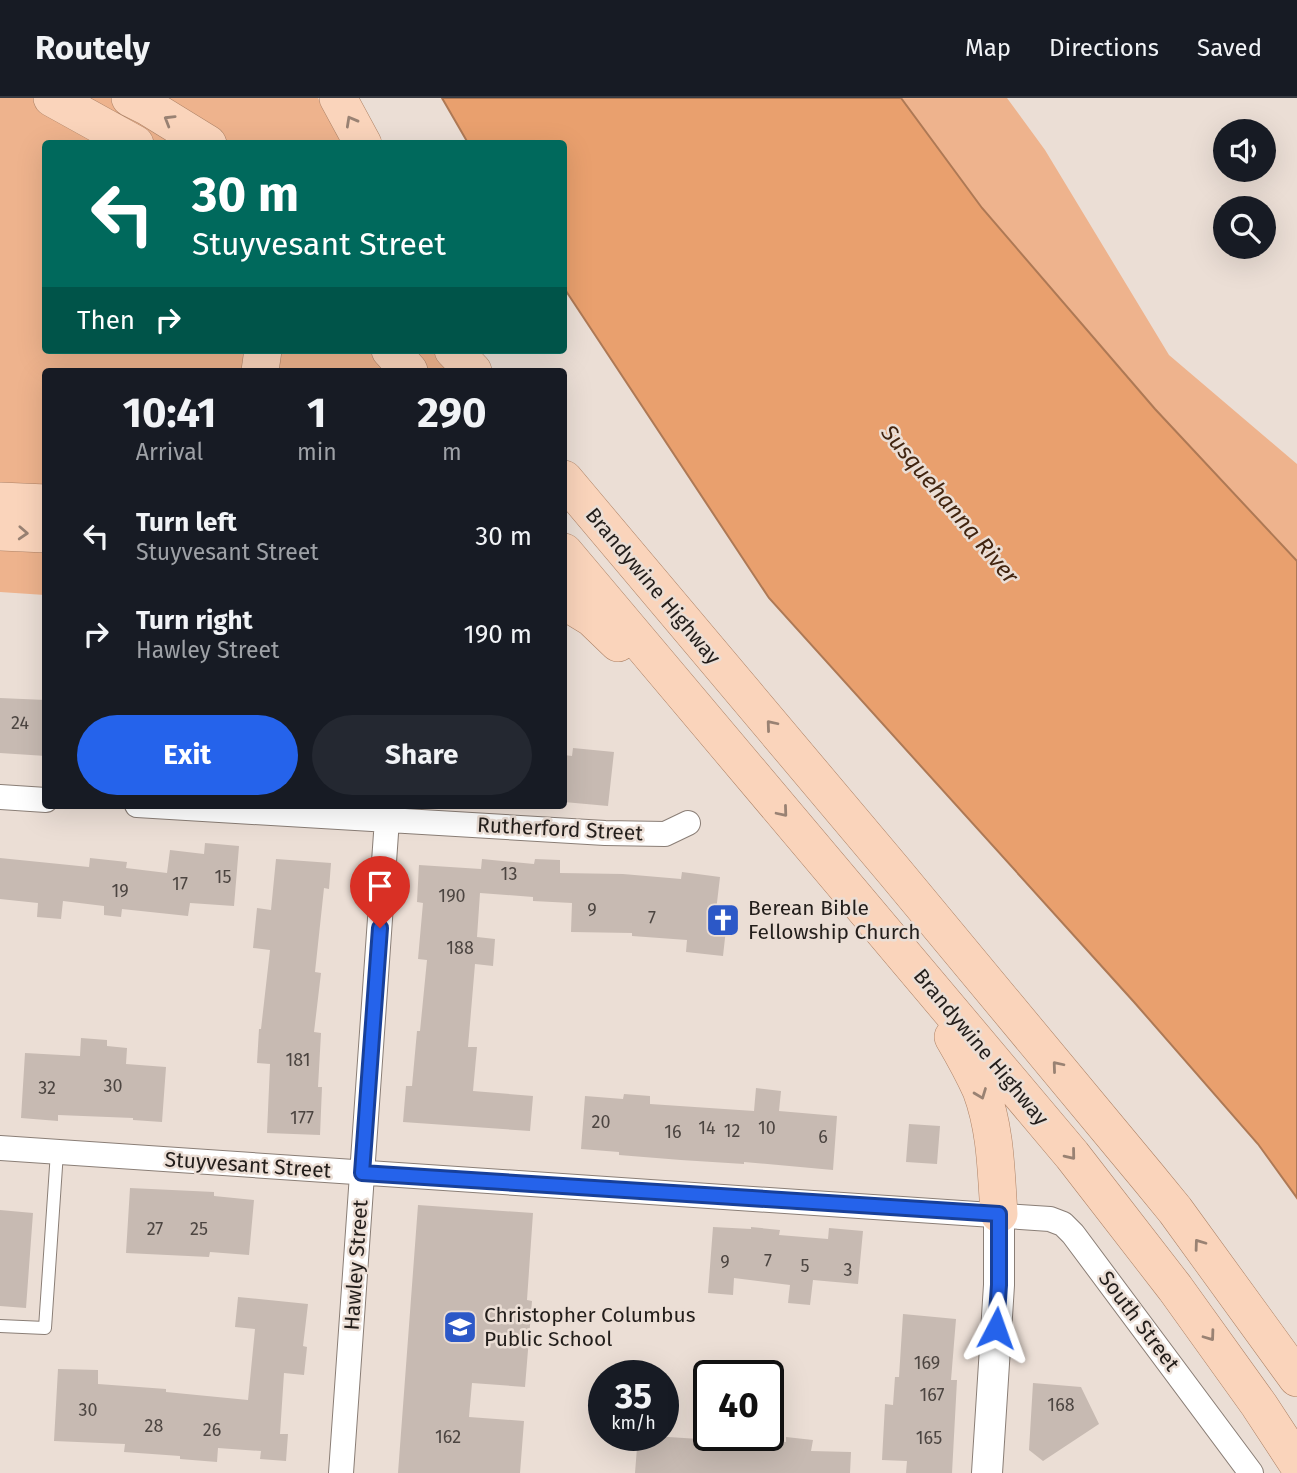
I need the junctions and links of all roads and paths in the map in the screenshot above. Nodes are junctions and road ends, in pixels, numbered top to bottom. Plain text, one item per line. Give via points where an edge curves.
1 (50, 98) edge
2 (130, 98) edge
3 (338, 98) edge
4 (110, 140) edge
5 (128, 140) edge
6 (202, 140) edge
7 (361, 140) edge
8 (394, 354) edge
9 (457, 354) edge
10 (489, 354) edge
11 (406, 368) edge
12 (470, 368) edge
13 (500, 368) edge
14 (567, 458) edge
15 (567, 483) edge
16 (0, 501) edge
17 (42, 503) edge
18 (0, 532) edge
19 (42, 534) edge
20 (567, 556) edge
21 (640, 570) junction
22 (567, 603) edge
23 (739, 760) junction
24 (0, 797) edge
25 (42, 800) edge
26 (280, 809) edge
27 (388, 812) edge
28 (688, 823) dead end
29 (883, 931) junction
30 (0, 1147) edge
31 (57, 1152) junction
32 (362, 1173) junction
33 (999, 1214) junction
34 (1250, 1312) junction
35 (0, 1326) edge
36 (1297, 1371) edge
37 (1297, 1378) edge
38 (1297, 1463) edge
39 (341, 1473) edge
40 (987, 1473) edge
41 (1251, 1473) edge

1 - 4 main road
1 - 5 main road
6 -> 2 main road
7 -> 3 main road
8 - 11 main road
9 - 12 main road
10 - 13 main road
14 - 21 main road
15 - 21 main road, Brandywine Highway
16 - 17 main road
18 -> 19 main road
20 - 23 main road, Brandywine Highway
34 -> 21 main road, Brandywine Highway via 1148,1177
22 - 23 main road via 592,618
23 -> 29 main road, Brandywine Highway
24 - 25 street
26 - 27 street, Rutherford Street
27 - 28 street, Rutherford Street via 617,834 665,834
27 - 32 street, Hawley Street
29 -> 33 main road via 948,1029 980,1089 994,1139
29 -> 38 main road, Brandywine Highway via 1143,1245
30 - 31 street, Stuyvesant Street
31 - 32 street, Stuyvesant Street
31 - 35 lane via 45,1328
32 - 33 street, Stuyvesant Street
32 - 39 street, Hawley Street
33 - 40 street
33 - 41 street, South Street via 1050,1219 1069,1229
34 - 36 main road
34 - 37 main road, Brandywine Highway

